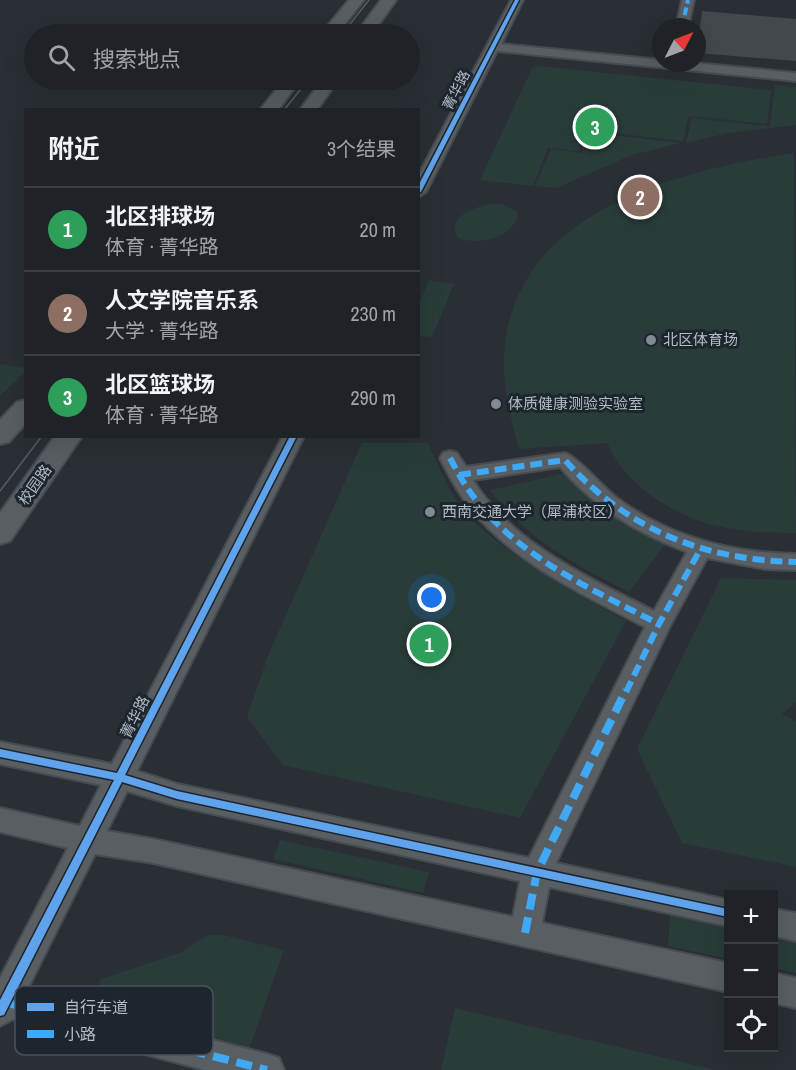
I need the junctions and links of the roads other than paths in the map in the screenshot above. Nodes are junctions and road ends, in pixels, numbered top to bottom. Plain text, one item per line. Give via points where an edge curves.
1 (357, 0) edge
2 (389, 0) edge
3 (517, 0) edge
4 (688, 0) edge
5 (684, 18) edge
6 (337, 24) edge
7 (371, 24) edge
8 (493, 47) junction
9 (652, 62) edge
10 (706, 67) edge
11 (796, 77) edge
12 (284, 90) edge
13 (323, 90) edge
14 (270, 108) edge
15 (309, 108) edge
16 (420, 188) edge
17 (24, 409) edge
18 (0, 436) edge
19 (68, 438) edge
20 (293, 438) edge
21 (0, 534) edge
22 (700, 550) junction
23 (796, 562) edge
24 (659, 624) junction
25 (0, 753) edge
26 (119, 777) junction
27 (0, 820) edge
28 (87, 840) junction
29 (537, 872) junction
30 (724, 912) edge
31 (778, 924) edge
32 (796, 927) edge
33 (525, 933) junction
34 (724, 977) edge
35 (778, 989) edge
36 (796, 993) edge
37 (2, 1006) edge
38 (205, 1055) edge
39 (267, 1070) edge

1 - 6 street
2 - 7 street
3 - 8 street, 菁华路
4 - 5 street
8 - 9 street
8 - 16 street, 菁华路
10 - 11 street
12 - 14 street
13 - 15 street
17 - 18 street
19 - 21 street, 校园路
20 - 26 street, 菁华路
22 - 23 street
22 - 24 street
22 - 24 street via 624,511 592,489 565,459 454,466 488,514 516,540 555,568
24 - 29 street
25 - 26 street
26 - 28 street, 菁华路
26 - 29 street via 177,795
27 - 28 street
28 - 33 street
28 - 37 street, 菁华路
29 - 30 street
29 - 33 street
31 - 32 street
33 - 34 street
35 - 36 street
38 - 39 street

